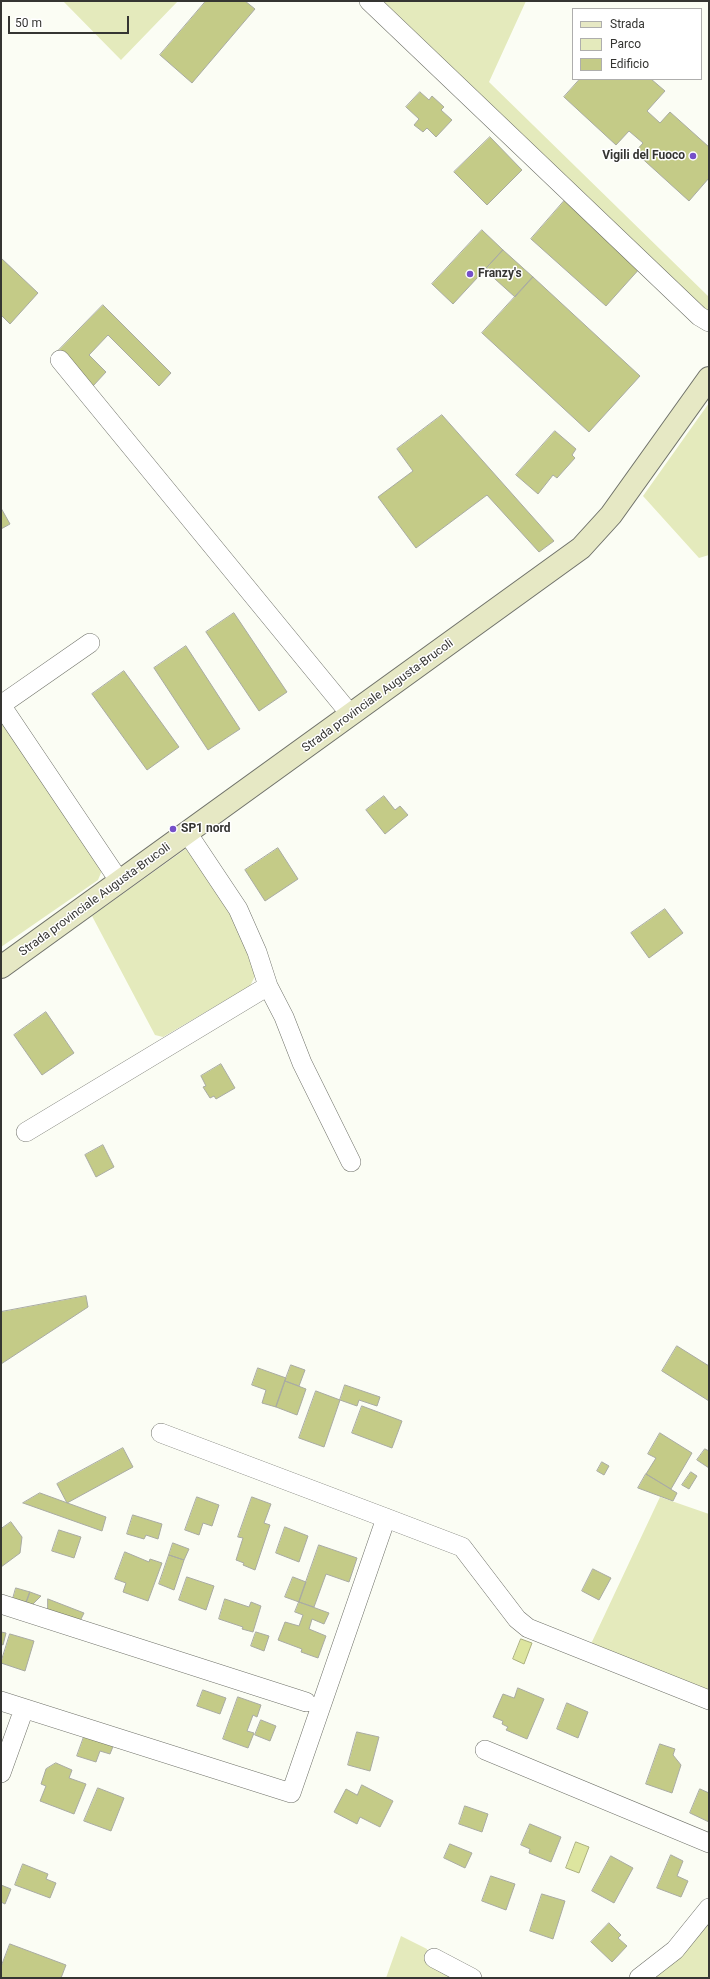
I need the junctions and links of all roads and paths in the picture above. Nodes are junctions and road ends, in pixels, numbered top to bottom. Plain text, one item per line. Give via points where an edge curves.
1 (369, 1) edge
2 (709, 322) edge
3 (60, 360) dead end
4 (709, 378) edge
5 (90, 643) dead end
6 (1, 705) edge
7 (352, 715) junction
8 (188, 834) junction
9 (120, 882) junction
10 (1, 967) edge
11 (268, 986) junction
12 (26, 1132) dead end
13 (351, 1162) dead end
14 (161, 1433) dead end
15 (386, 1518) junction
16 (1, 1604) edge
17 (709, 1700) edge
18 (1, 1701) edge
19 (306, 1702) dead end
20 (24, 1709) junction
21 (485, 1750) dead end
22 (1, 1773) edge
23 (709, 1843) edge
24 (709, 1908) edge
25 (434, 1958) dead end
26 (472, 1978) edge
27 (639, 1978) edge

1 - 2 street via 699,316
3 - 7 street
4 - 7 main road, Strada provinciale Augusta-Brucoli via 611,516 581,548
5 - 6 street
6 - 9 street
7 - 8 main road, Strada provinciale Augusta-Brucoli
8 - 9 main road, Strada provinciale Augusta-Brucoli
8 - 11 street via 238,909 257,952
9 - 10 main road, Strada provinciale Augusta-Brucoli
11 - 12 street
11 - 13 street
14 - 15 street
15 - 17 street via 462,1548 517,1619 528,1628
15 - 20 street via 291,1794
16 - 19 street
18 - 20 street
20 - 22 street
21 - 23 street
24 - 27 street via 675,1950
25 - 26 street

